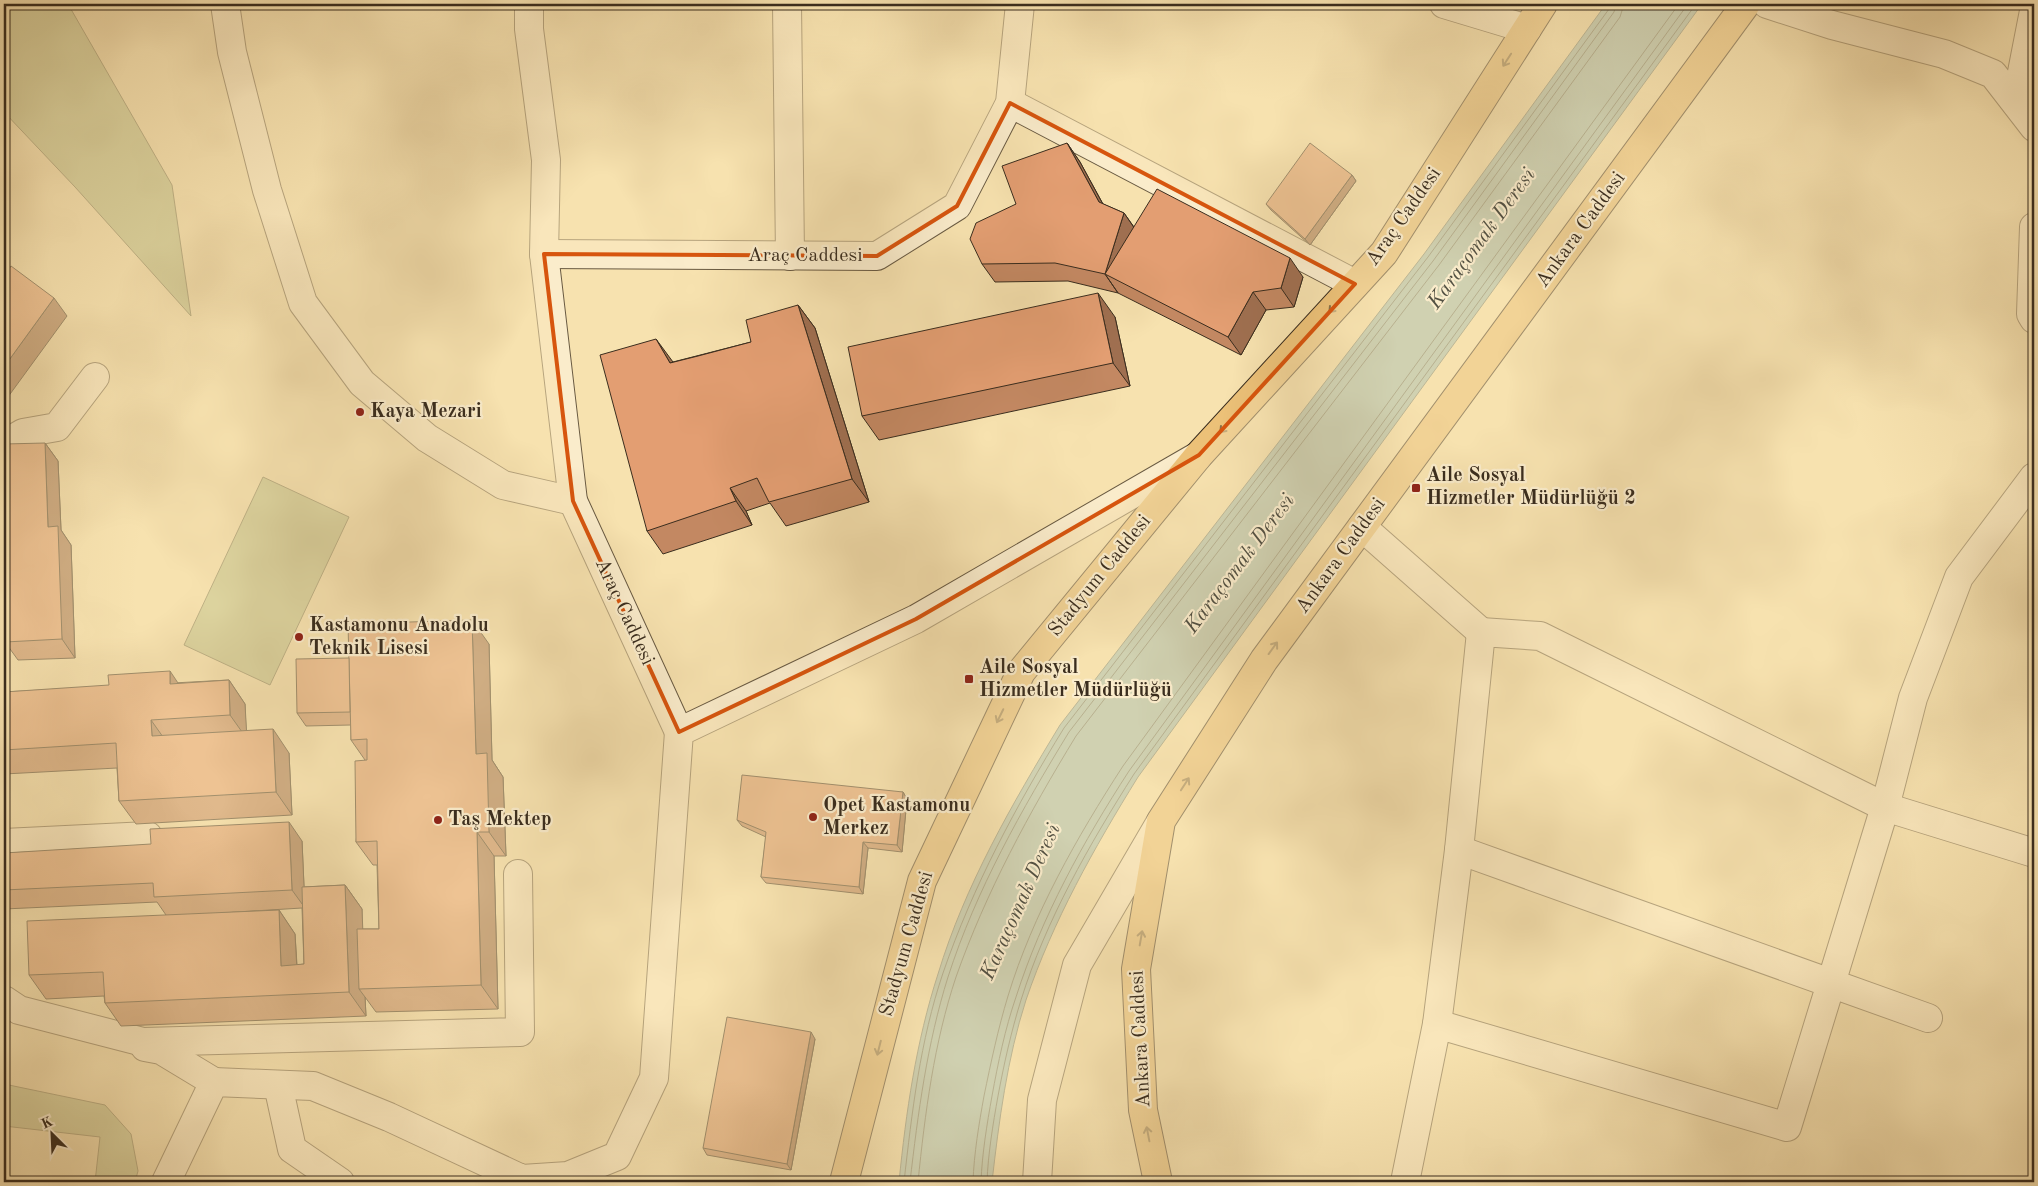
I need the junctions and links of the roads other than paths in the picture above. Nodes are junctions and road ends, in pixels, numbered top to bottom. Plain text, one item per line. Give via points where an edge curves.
1 (225, 4) edge
2 (529, 4) edge
3 (787, 4) edge
4 (1020, 4) edge
5 (1444, 4) edge
6 (1543, 4) edge
7 (1746, 4) edge
8 (1767, 4) edge
9 (2034, 11) edge
10 (1527, 29) junction
11 (1010, 103) junction
12 (2016, 103) junction
13 (2034, 127) edge
14 (2034, 227) edge
15 (544, 254) junction
16 (790, 256) junction
17 (1355, 284) junction
18 (2034, 319) edge
19 (95, 376) dead end
20 (4, 444) edge
21 (1199, 455) junction
22 (2034, 477) edge
23 (573, 501) junction
24 (1362, 527) junction
25 (1481, 632) junction
26 (679, 732) junction
27 (1885, 807) junction
28 (1161, 822) junction
29 (148, 836) edge
30 (4, 843) edge
31 (1459, 850) junction
32 (2034, 853) edge
33 (518, 874) dead end
34 (1832, 984) junction
35 (4, 1000) edge
36 (4, 1018) edge
37 (1928, 1018) dead end
38 (1437, 1024) junction
39 (214, 1082) junction
40 (278, 1085) junction
41 (166, 1182) edge
42 (340, 1182) edge
43 (844, 1182) edge
44 (1037, 1182) edge
45 (1158, 1182) edge
46 (1405, 1182) edge

1 - 23 street via 232,52 267,190 303,302 362,383 427,438 503,485
2 - 15 street, Araç Caddesi via 529,29 546,160
3 - 16 street
4 - 11 street, Araç Caddesi
5 - 10 street
6 - 10 main road, Araç Caddesi
7 - 24 main road, Ankara Caddesi
8 - 12 street via 1832,26 1944,54 1993,74
9 - 12 street
10 -> 17 main road, Araç Caddesi via 1384,253
11 - 16 street, Araç Caddesi via 957,206 876,256
11 - 17 street
12 - 13 street
14 - 18 street via 2031,314
15 - 16 street, Araç Caddesi
15 - 23 street, Araç Caddesi
17 -> 21 main road, Araç Caddesi
19 - 20 street via 57,427 23,433
21 - 26 street via 916,619
21 -> 43 main road, Stadyum Caddesi via 1021,672 922,880
22 - 27 street via 1959,577 1913,698
23 - 26 street, Araç Caddesi
24 - 25 street
28 -> 24 main road, Ankara Caddesi via 1264,660
25 - 27 street via 1540,636
25 - 31 street
26 - 40 street via 654,1078 617,1156 568,1176 522,1179 389,1117 313,1086
27 - 32 street
27 - 34 street
28 - 44 street via 1077,965 1042,1100
45 -> 28 main road, Ankara Caddesi via 1143,1110 1136,968
29 - 30 street
31 - 34 street
31 - 38 street
33 - 35 street via 520,1032 142,1042 18,1010
34 - 37 street
34 - 38 street via 1787,1127
36 - 39 street via 161,1050
38 - 46 street
39 - 40 street
39 - 41 street
40 - 42 street via 292,1148

